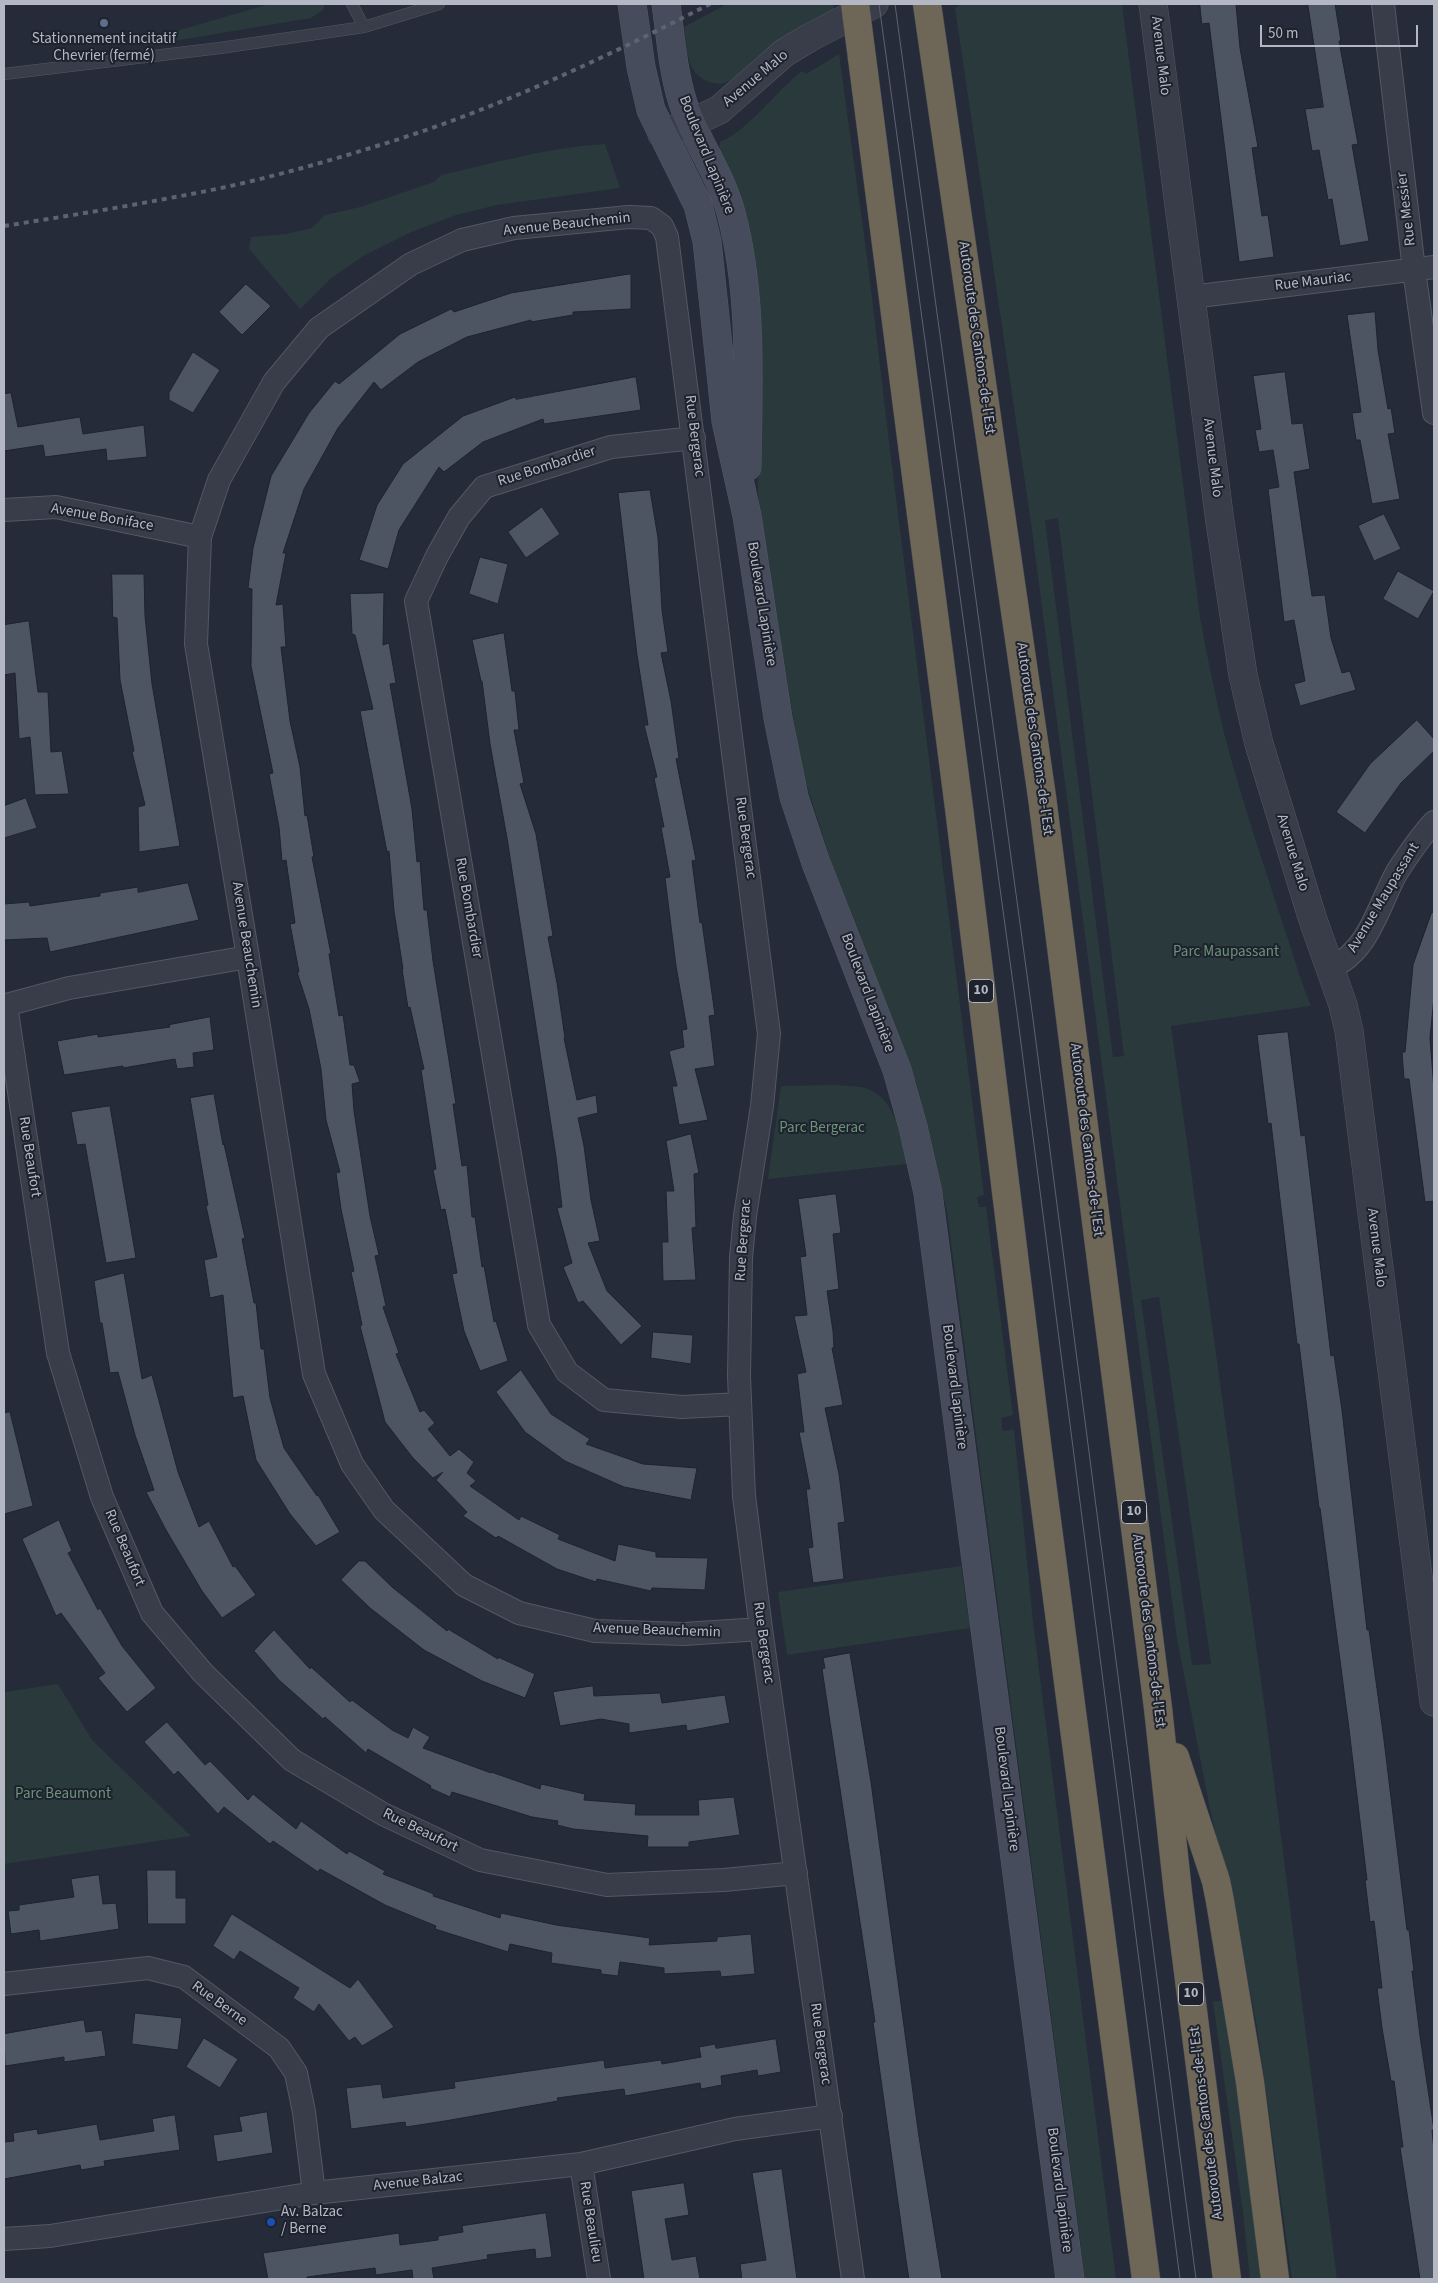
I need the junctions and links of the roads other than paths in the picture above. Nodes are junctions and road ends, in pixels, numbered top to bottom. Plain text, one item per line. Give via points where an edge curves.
1 (352, 4) edge
2 (438, 4) edge
3 (632, 4) edge
4 (666, 4) edge
5 (855, 4) edge
6 (874, 4) edge
7 (1153, 4) edge
8 (1383, 4) edge
9 (928, 12) edge
10 (364, 27) junction
11 (4, 74) edge
12 (691, 123) junction
13 (662, 134) junction
14 (640, 217) joint
15 (1424, 269) edge
16 (1191, 297) junction
17 (1434, 413) edge
18 (694, 438) junction
19 (4, 510) edge
20 (747, 516) junction
21 (200, 537) junction
22 (1434, 822) edge
23 (248, 957) junction
24 (1330, 968) junction
25 (740, 1404) junction
26 (760, 1629) junction
27 (1434, 1702) edge
28 (1158, 1708) junction
29 (796, 1873) junction
30 (4, 1984) edge
31 (831, 2116) junction
32 (581, 2164) junction
33 (314, 2193) junction
34 (4, 2239) edge
35 (599, 2279) edge
36 (853, 2279) edge
37 (1070, 2279) edge
38 (1146, 2279) edge
39 (1227, 2279) edge
40 (1276, 2279) edge

1 - 10 lane
2 - 10 lane
3 - 13 main road, Boulevard Lapinière via 645,86
4 - 12 main road, Boulevard Lapinière via 677,79
5 - 38 highway, 10, bridge
6 - 12 street, Avenue Malo via 794,47 772,62 728,103
7 - 16 street, Avenue Malo
8 - 15 street, Rue Messier
9 - 28 highway, Autoroute des Cantons-de-l'Est / 10 via 1040,779
10 - 11 lane
12 - 13 street, Avenue Malo
12 - 20 main road, Boulevard Lapinière via 727,198 739,253 748,325
13 - 20 main road, Boulevard Lapinière via 693,194 704,228 726,421
14 - 18 street, Rue Bergerac via 657,222 667,237
14 - 21 street, Avenue Beauchemin via 514,228 462,240 411,264 319,328 274,382 219,480
15 - 16 street, Rue Mauriac
15 - 17 street, Rue Messier
16 - 24 street, Avenue Malo via 1224,549 1247,694 1259,744
18 - 25 street, Rue Bergerac via 769,1034 744,1230
18 - 25 street, Rue Bombardier via 611,447 484,487 459,517 416,601 539,1325 567,1372 604,1400 682,1408
19 - 21 street, Avenue Boniface via 56,507
20 - 37 main road, Boulevard Lapinière via 778,718 794,797 813,855 897,1070 929,1199
21 - 23 street, Avenue Beauchemin via 196,644
22 - 24 street, Avenue Maupassant via 1397,872 1359,946 1349,957
23 - 26 street, Avenue Beauchemin via 314,1374 352,1464 384,1510 464,1585 519,1613 595,1631 684,1634
23 - 29 street, Rue Beaufort via 69,988 6,1005 58,1353 102,1497 152,1613 202,1673 292,1760 383,1814 480,1860 607,1885
24 - 27 street, Avenue Malo via 1349,1031
25 - 26 street, Rue Bergerac via 744,1496
26 - 29 street, Rue Bergerac
28 - 39 highway, Autoroute des Cantons-de-l'Est / 10
28 - 40 highway via 1220,1900 1250,2082
29 - 31 street, Rue Bergerac
30 - 33 street, Rue Berne via 148,1968 184,1978 278,2048 296,2073
31 - 32 street, Avenue Balzac via 735,2129
31 - 36 street, Rue Bergerac
32 - 33 street, Avenue Balzac
32 - 35 street, Rue Beaulieu
33 - 34 street, Avenue Balzac via 50,2236

